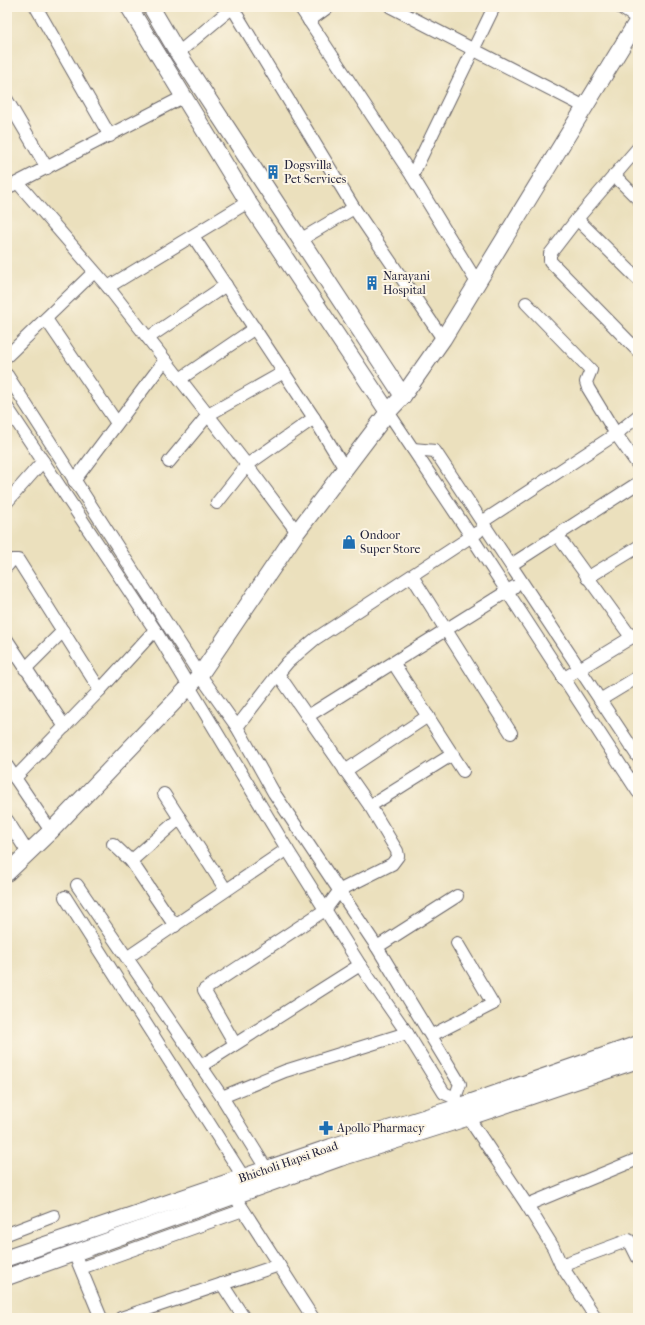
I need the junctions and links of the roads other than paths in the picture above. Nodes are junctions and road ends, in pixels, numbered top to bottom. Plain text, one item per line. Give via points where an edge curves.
1 (36, 7) edge
2 (129, 7) edge
3 (151, 7) edge
4 (232, 7) edge
5 (300, 7) edge
6 (328, 7) edge
7 (391, 7) edge
8 (494, 7) edge
9 (620, 7) edge
10 (638, 20) edge
11 (309, 21) junction
12 (472, 50) junction
13 (178, 53) junction
14 (183, 98) junction
15 (7, 100) edge
16 (586, 107) junction
17 (110, 136) junction
18 (638, 148) edge
19 (47, 168) junction
20 (614, 175) junction
21 (412, 176) junction
22 (18, 183) junction
23 (7, 188) edge
24 (638, 199) edge
25 (248, 202) junction
26 (354, 208) junction
27 (577, 219) junction
28 (193, 236) junction
29 (300, 240) junction
30 (94, 272) junction
31 (638, 279) edge
32 (478, 284) junction
33 (226, 286) junction
34 (108, 287) junction
35 (526, 303) dead end
36 (46, 319) junction
37 (255, 328) junction
38 (148, 338) junction
39 (443, 339) junction
40 (638, 351) edge
41 (7, 356) edge
42 (165, 360) junction
43 (284, 372) junction
44 (7, 375) edge
45 (180, 379) junction
46 (11, 390) edge
47 (403, 396) junction
48 (7, 407) edge
49 (388, 412) junction
50 (208, 415) junction
51 (638, 416) edge
52 (314, 418) junction
53 (117, 423) junction
54 (616, 434) junction
55 (413, 449) junction
56 (43, 461) junction
57 (169, 462) dead end
58 (247, 465) junction
59 (638, 465) edge
60 (345, 469) junction
61 (74, 481) junction
62 (638, 484) edge
63 (7, 502) edge
64 (217, 503) dead end
65 (484, 525) junction
66 (297, 532) junction
67 (472, 536) junction
68 (558, 536) junction
69 (638, 547) edge
70 (511, 565) junction
71 (7, 566) edge
72 (412, 576) junction
73 (587, 578) junction
74 (522, 582) junction
75 (506, 591) junction
76 (446, 629) junction
77 (155, 630) junction
78 (63, 631) junction
79 (635, 635) edge
80 (7, 640) edge
81 (394, 664) junction
82 (25, 669) junction
83 (580, 669) junction
84 (278, 674) junction
85 (200, 675) junction
86 (638, 677) edge
87 (563, 679) junction
88 (188, 686) junction
89 (100, 690) junction
90 (600, 700) junction
91 (308, 716) junction
92 (428, 716) junction
93 (65, 727) junction
94 (237, 727) junction
95 (511, 734) dead end
96 (453, 754) junction
97 (638, 757) edge
98 (7, 766) edge
99 (345, 771) junction
100 (463, 771) dead end
101 (15, 778) junction
102 (638, 792) edge
103 (164, 794) dead end
104 (370, 806) junction
105 (180, 818) junction
106 (7, 820) edge
107 (51, 830) junction
108 (113, 844) dead end
109 (287, 849) junction
110 (28, 853) junction
111 (131, 861) junction
112 (7, 874) edge
113 (77, 884) dead end
114 (226, 890) junction
115 (340, 890) junction
116 (457, 896) dead end
117 (65, 897) dead end
118 (325, 910) junction
119 (175, 926) junction
120 (457, 943) dead end
121 (377, 947) junction
122 (128, 957) junction
123 (360, 965) junction
124 (407, 1033) junction
125 (432, 1035) junction
126 (235, 1044) junction
127 (638, 1044) edge
128 (638, 1060) edge
129 (201, 1066) junction
130 (222, 1097) junction
131 (461, 1107) junction
132 (638, 1160) edge
133 (267, 1170) junction
134 (244, 1178) junction
135 (234, 1196) junction
136 (527, 1205) junction
137 (243, 1210) junction
138 (54, 1216) dead end
139 (7, 1234) edge
140 (69, 1237) junction
141 (634, 1239) edge
142 (73, 1253) junction
143 (7, 1258) edge
144 (638, 1258) edge
145 (279, 1265) junction
146 (562, 1265) junction
147 (81, 1268) junction
148 (7, 1277) edge
149 (222, 1284) junction
150 (101, 1318) edge
151 (121, 1318) edge
152 (244, 1318) edge
153 (313, 1318) edge
154 (596, 1318) edge

1 - 17 street
2 - 14 street
3 - 13 street
4 - 13 street
4 - 26 street
5 - 11 street
6 - 11 street
7 - 12 street
8 - 12 street
9 - 10 street
10 - 16 street
11 - 21 street
12 - 16 street
12 - 21 street
13 - 29 street
14 - 17 street
14 - 25 street
15 - 19 street
16 - 32 street
17 - 19 street
18 - 20 street
19 - 22 street
20 - 24 street
20 - 27 street
21 - 32 street
22 - 23 street
22 - 30 street
25 - 28 street
25 - 49 street
26 - 29 street
26 - 39 street
27 - 31 street
27 - 40 street via 550,254 550,261
28 - 33 street
28 - 34 street
29 - 47 street
30 - 34 street
30 - 36 street
32 - 39 street
33 - 37 street
33 - 38 street
34 - 38 street
35 - 54 street via 591,370 586,382 588,388
36 - 41 street
36 - 53 street
37 - 43 street
37 - 45 street
38 - 42 street
39 - 47 street
42 - 45 street
42 - 53 street
43 - 50 street
43 - 52 street
44 - 46 street
45 - 50 street
46 - 61 street
47 - 49 street
48 - 56 street
49 - 55 street
49 - 60 street
50 - 57 street
50 - 58 street
51 - 54 street
52 - 58 street
52 - 60 street
53 - 61 street
54 - 59 street
54 - 65 street
55 - 65 street via 435,451
55 - 67 street
56 - 63 street
56 - 77 street
58 - 64 street
58 - 66 street
60 - 66 street
61 - 85 street
62 - 68 street
65 - 67 street
65 - 70 street
66 - 85 street
67 - 72 street
67 - 75 street
68 - 70 street
68 - 73 street
69 - 73 street
70 - 74 street
71 - 78 street via 12,560 18,560
72 - 76 street
72 - 84 street via 316,640 288,662
73 - 79 street
74 - 75 street
74 - 83 street
75 - 76 street
75 - 87 street
76 - 81 street
76 - 95 street
77 - 88 street
77 - 89 street
78 - 82 street
78 - 89 street
79 - 83 street
80 - 82 street
81 - 91 street
81 - 92 street
82 - 93 street
83 - 87 street
83 - 90 street
84 - 91 street
84 - 94 street
85 - 88 street
85 - 94 street
86 - 90 street
87 - 102 street
88 - 107 street
88 - 109 street
89 - 93 street
90 - 97 street
91 - 99 street
92 - 96 street
92 - 99 street
93 - 101 street
94 - 115 street via 274,793
96 - 100 street
96 - 104 street
98 - 101 street
99 - 104 street
101 - 107 street
103 - 105 street
104 - 115 street via 398,856 392,864
105 - 111 street
105 - 114 street
106 - 110 street
107 - 110 street
108 - 111 street
109 - 114 street
109 - 118 street
110 - 112 street
111 - 119 street
113 - 122 street
114 - 119 street
115 - 118 street
115 - 121 street
116 - 121 street
117 - 134 street
118 - 123 street
118 - 126 street via 204,990
119 - 122 street
120 - 125 street via 493,1004
121 - 125 street
122 - 129 street
123 - 124 street
123 - 126 street
124 - 130 street via 285,1072
124 - 131 street via 444,1093
125 - 131 street via 460,1084
126 - 129 street
127 - 131 street, Bhicholi Hapsi Road
128 - 131 street
129 - 130 street
130 - 133 street
131 - 133 street, Bhicholi Hapsi Road via 330,1147
131 - 135 street via 340,1158
131 - 136 street
132 - 136 street
133 - 134 street, Bhicholi Hapsi Road
134 - 140 street, Bhicholi Hapsi Road
135 - 137 street
135 - 142 street
136 - 146 street via 554,1246
137 - 145 street
137 - 147 street
138 - 139 street
140 - 142 street
140 - 143 street, Bhicholi Hapsi Road
141 - 144 street
141 - 146 street
142 - 147 street
142 - 148 street
145 - 149 street
145 - 153 street
146 - 154 street
147 - 150 street
149 - 151 street
149 - 152 street

